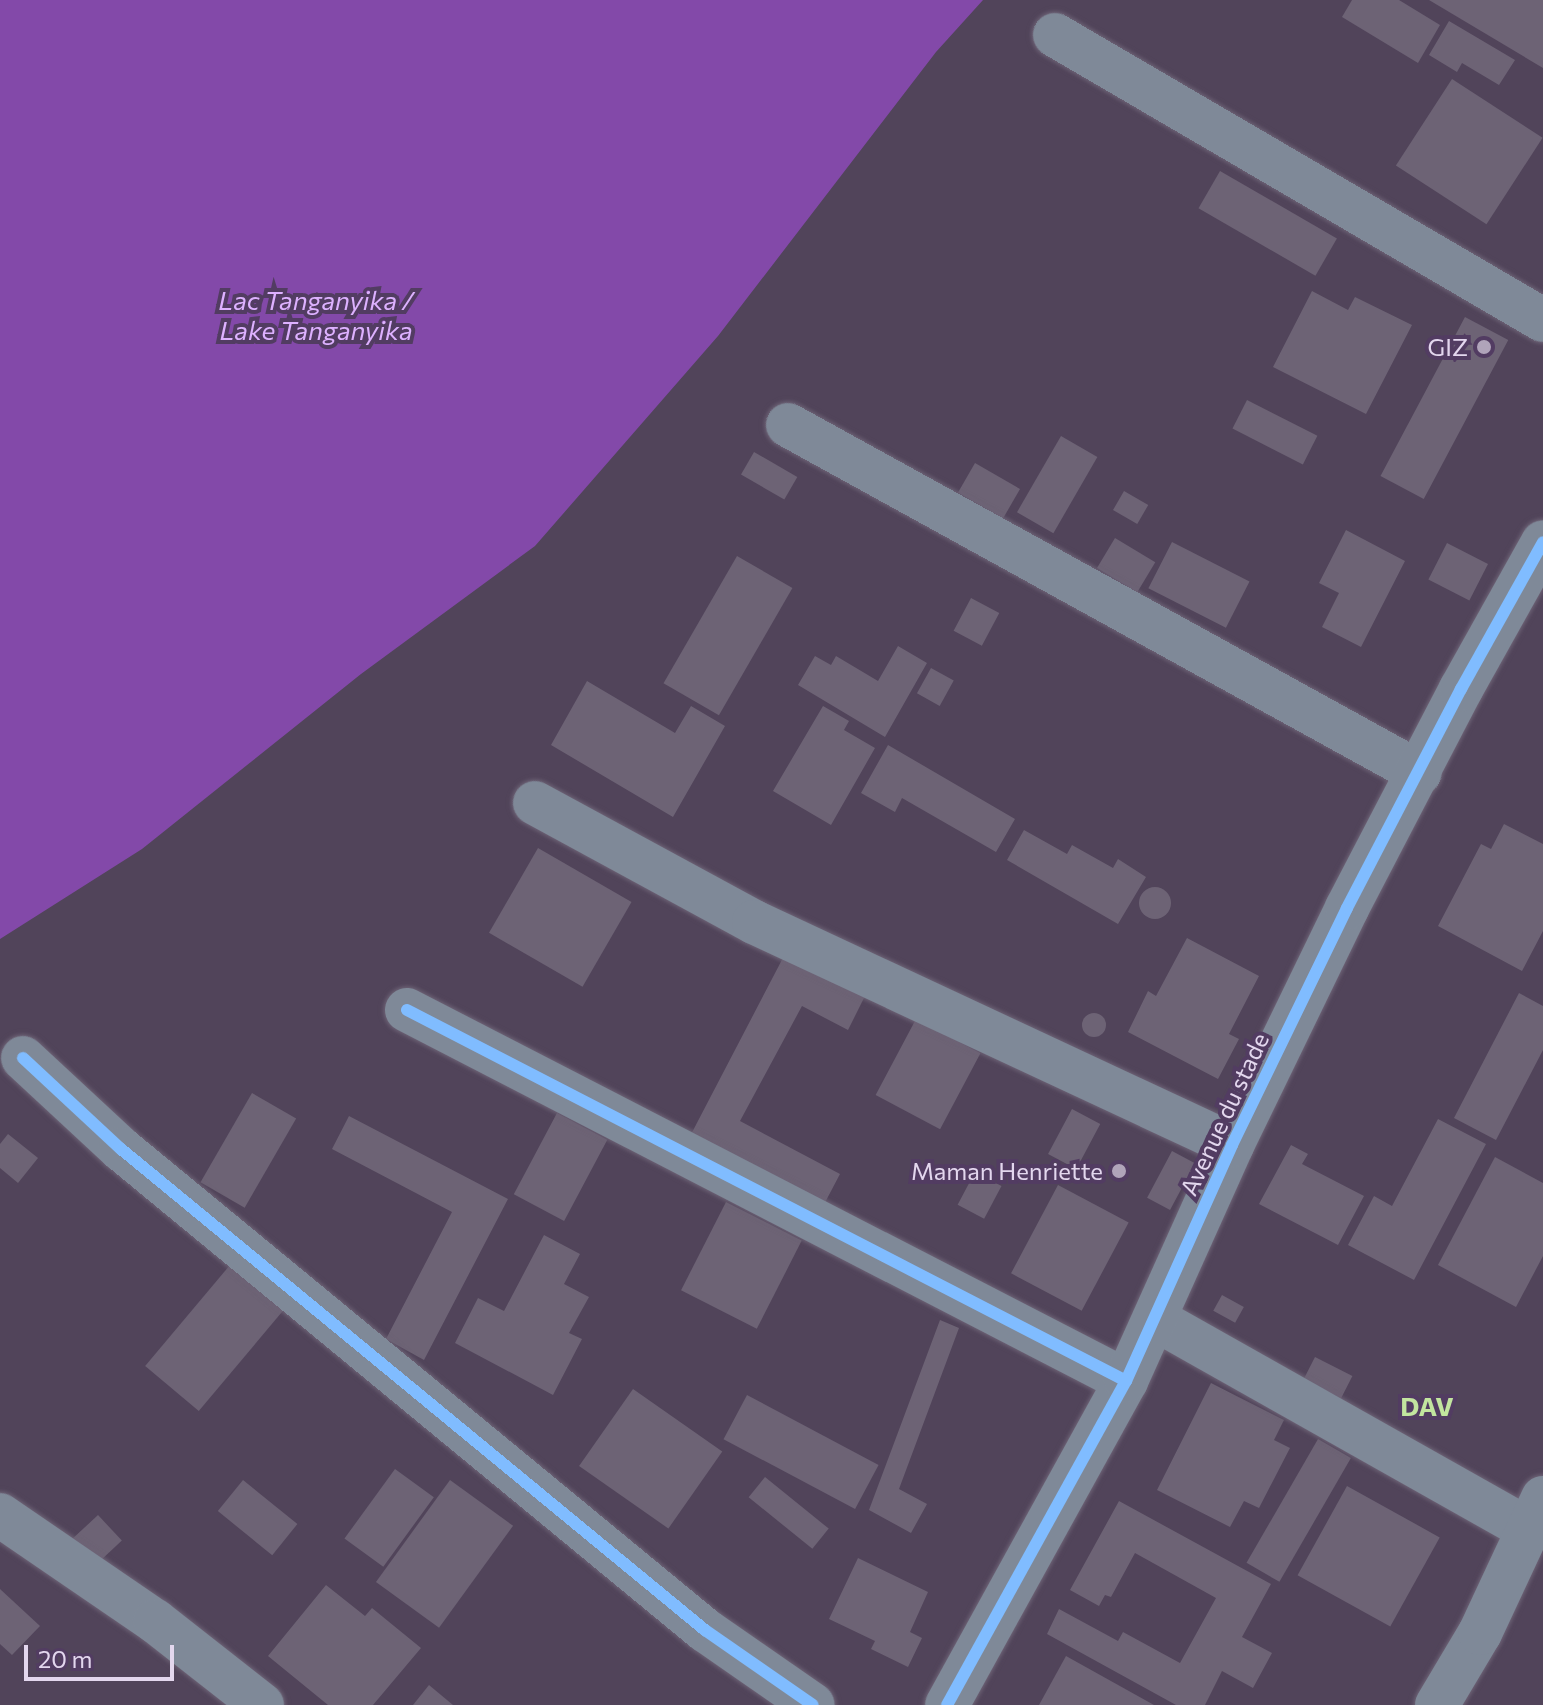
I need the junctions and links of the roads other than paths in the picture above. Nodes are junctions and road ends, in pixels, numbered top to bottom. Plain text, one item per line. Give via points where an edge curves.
1 (1055, 35) dead end
2 (1543, 320) edge
3 (788, 425) dead end
4 (1543, 542) edge
5 (1420, 773) junction
6 (535, 803) dead end
7 (407, 1010) dead end
8 (23, 1058) dead end
9 (1232, 1145) junction
10 (1155, 1319) junction
11 (1126, 1381) junction
12 (1535, 1514) edge
13 (0, 1515) edge
14 (262, 1705) edge
15 (813, 1705) edge
16 (947, 1705) edge
17 (1437, 1705) edge

1 - 2 street
3 - 5 street
4 - 5 street, Avenue du stade
5 - 9 street, Avenue du stade via 1347,908
6 - 9 street via 754,922
7 - 11 street
8 - 15 street via 121,1149 705,1630
9 - 10 street, Avenue du stade
10 - 11 street, Avenue du stade
10 - 12 street
11 - 16 street, Avenue du stade
12 - 17 street via 1480,1633
13 - 14 street via 155,1621

